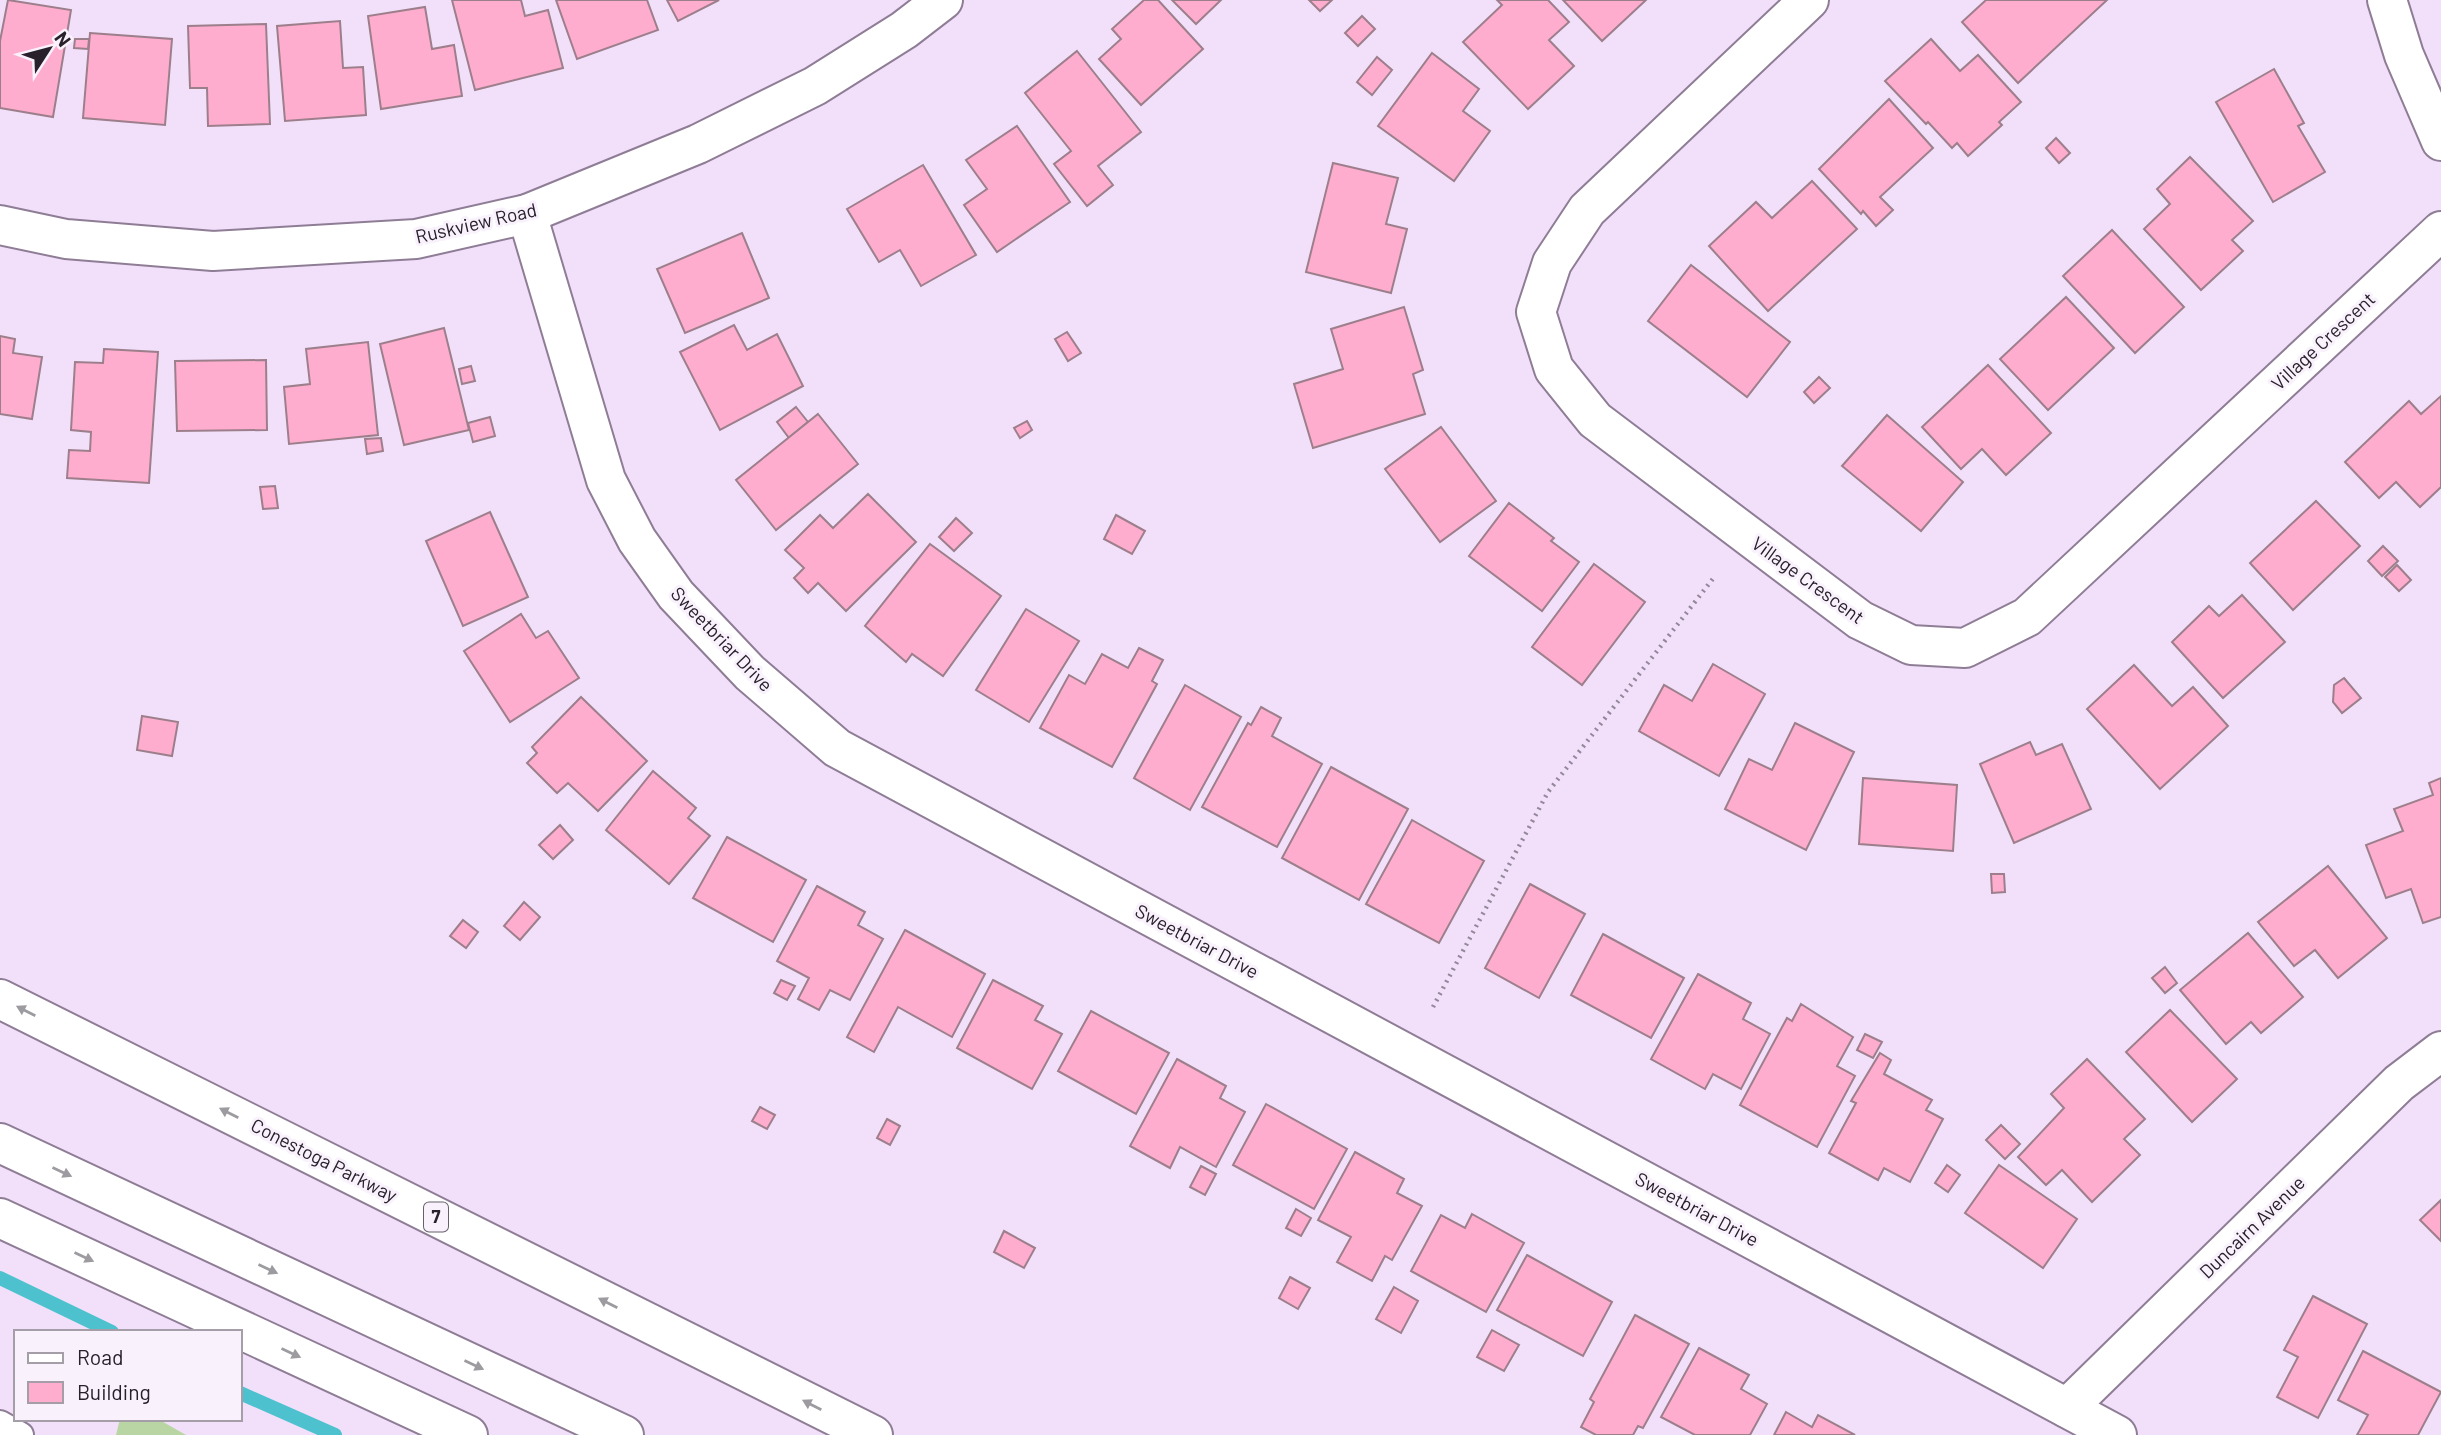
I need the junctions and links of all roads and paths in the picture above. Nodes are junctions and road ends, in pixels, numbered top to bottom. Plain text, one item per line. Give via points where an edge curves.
1 (943, 0) edge
2 (1809, 0) edge
3 (2386, 0) edge
4 (2441, 141) edge
5 (527, 214) junction
6 (0, 225) edge
7 (2441, 231) edge
8 (1715, 576) dead end
9 (0, 999) edge
10 (1433, 1007) dead end
11 (2441, 1051) edge
12 (0, 1143) edge
13 (0, 1218) edge
14 (242, 1330) edge
15 (242, 1330) edge
16 (2067, 1408) junction
17 (0, 1423) edge
18 (21, 1435) edge
19 (468, 1435) edge
20 (624, 1435) edge
21 (873, 1435) edge
22 (2117, 1435) edge

1 - 5 main road, Ruskview Road via 815,86 698,144
2 - 7 main road, Village Crescent via 1587,210 1552,263 1536,312 1553,369 1595,420 1860,620 1911,645 1965,648 2027,617
3 - 4 main road
5 - 6 main road, Ruskview Road via 416,239 213,251 66,239
5 - 16 main road, Sweetbriar Drive via 606,480 637,540 676,595 750,673 837,748
8 - 10 path via 1548,792
21 -> 9 main road, Conestoga Parkway / 7
11 - 16 main road, Duncairn Avenue via 2399,1083
12 -> 20 main road
13 -> 14 main road
15 -> 19 main road
16 - 22 main road, Sweetbriar Drive
17 - 18 lane

